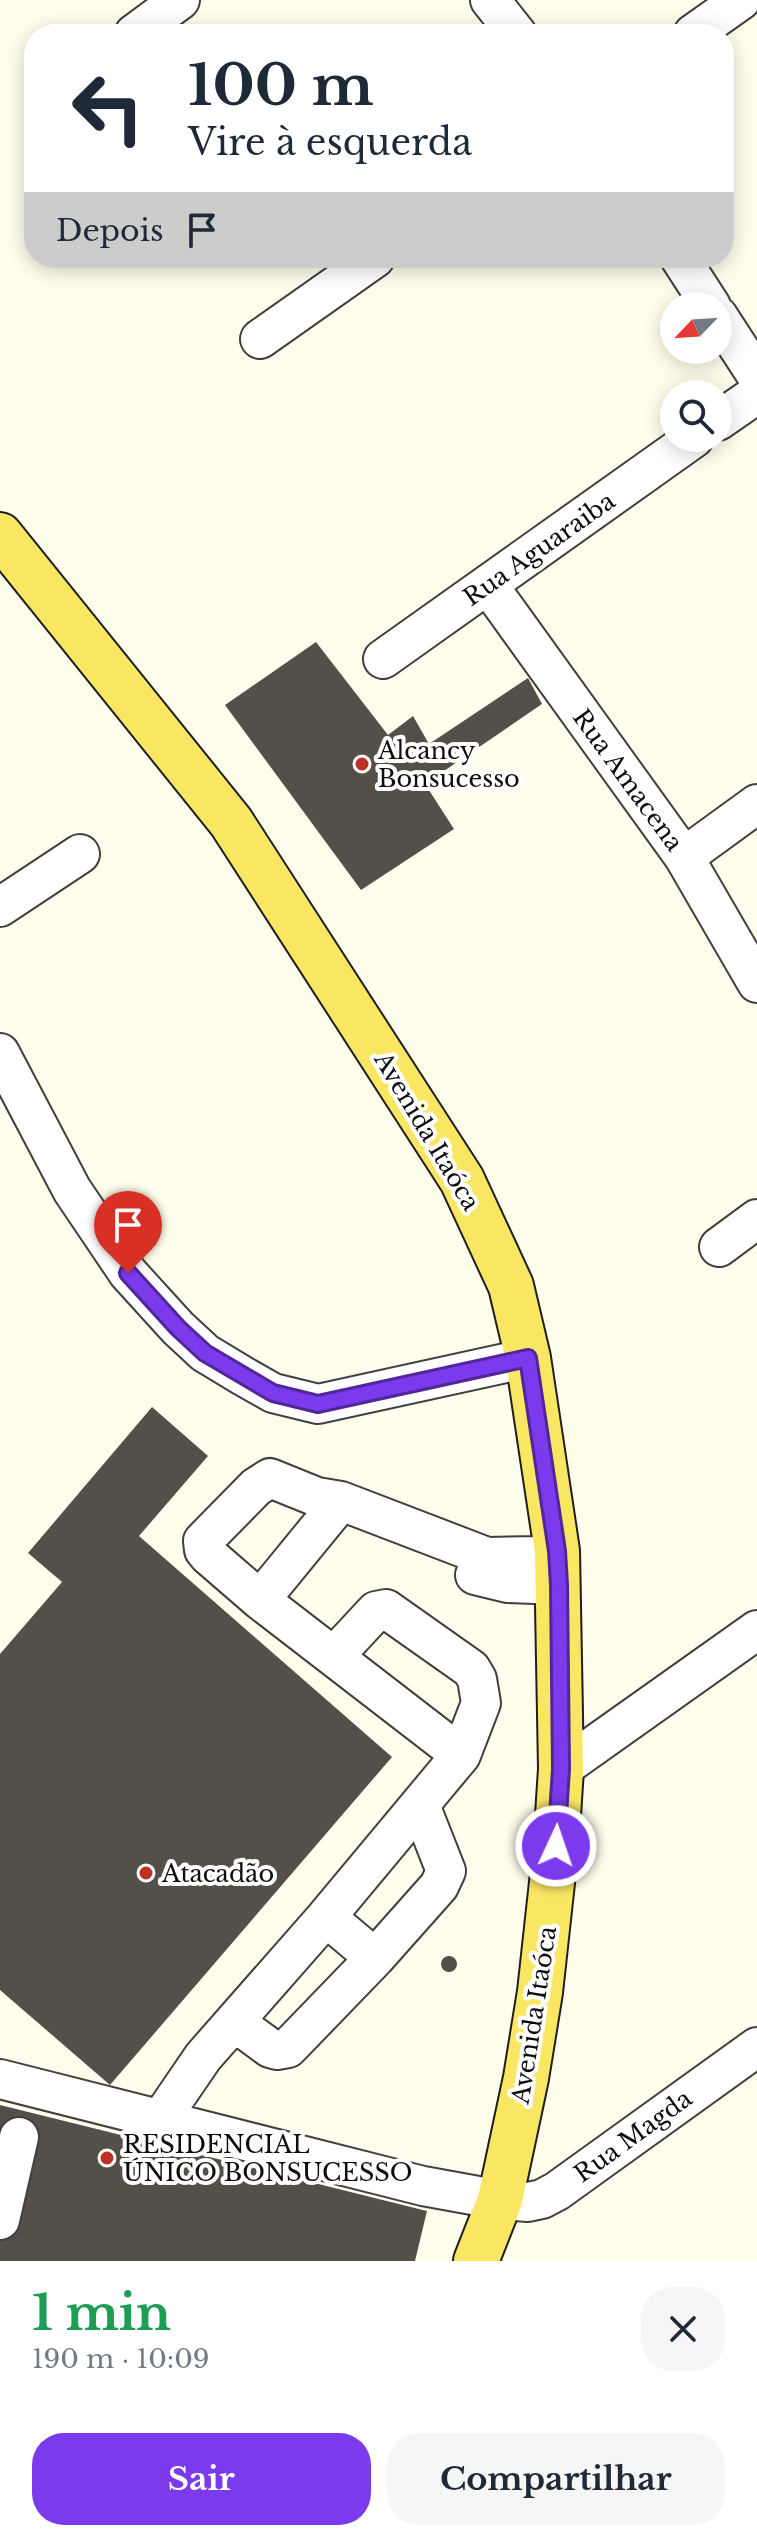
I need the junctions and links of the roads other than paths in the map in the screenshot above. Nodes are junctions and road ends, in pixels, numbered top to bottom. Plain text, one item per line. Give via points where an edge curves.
1 (180, 0) edge
2 (490, 0) edge
3 (741, 0) edge
4 (148, 24) edge
5 (509, 24) edge
6 (707, 24) edge
7 (361, 268) edge
8 (686, 268) edge
9 (702, 292) edge
10 (732, 338) edge
11 (260, 339) dead end
12 (757, 376) edge
13 (757, 394) edge
14 (732, 411) edge
15 (674, 452) edge
16 (0, 535) edge
17 (488, 585) junction
18 (383, 659) dead end
19 (757, 804) edge
20 (80, 854) dead end
21 (684, 857) junction
22 (0, 907) edge
23 (757, 983) edge
24 (0, 1053) edge
25 (757, 1219) edge
26 (719, 1247) dead end
27 (528, 1358) junction
28 (330, 1503) junction
29 (558, 1568) junction
30 (260, 1600) junction
31 (757, 1630) edge
32 (334, 1656) junction
33 (461, 1755) junction
34 (561, 1769) junction
35 (420, 1805) junction
36 (326, 1917) junction
37 (375, 1958) junction
38 (236, 2023) junction
39 (757, 2047) edge
40 (0, 2079) edge
41 (160, 2120) junction
42 (19, 2137) dead end
43 (500, 2200) junction
44 (0, 2220) edge
45 (476, 2261) edge

1 - 4 street
2 - 5 street
3 - 6 street
7 - 11 street
8 - 9 street
10 - 12 street
13 - 14 street
15 - 17 street, Rua Aguaraiba
16 - 27 main road, Avenida Itaóca via 231,822 462,1180 511,1286
17 - 18 street, Rua Aguaraiba
17 - 21 street, Rua Amacena
19 - 21 street
20 - 22 street
21 - 23 street, Rua Amacena
24 - 27 street via 72,1190 128,1273 205,1353 243,1376 273,1393 318,1404
25 - 26 street
27 - 29 main road, Avenida Itaóca
28 - 29 street via 478,1577 508,1583
28 - 30 street
28 - 30 street via 270,1478 203,1541 208,1555
29 - 34 main road, Avenida Itaóca
30 - 32 street
31 - 34 street
32 - 33 street
32 - 33 street via 376,1611 386,1609 471,1669 481,1703
33 - 35 street
34 - 43 main road, Avenida Itaóca via 540,1992
35 - 36 street
35 - 37 street via 446,1871 439,1886
36 - 37 street
36 - 38 street
37 - 38 street via 288,2048 270,2048
38 - 41 street via 203,2057
39 - 43 street, Rua Magda via 557,2191 528,2202
40 - 41 street, Rua Magda
41 - 43 street, Rua Magda via 423,2186
42 - 44 street
43 - 45 main road, Avenida Itaóca

